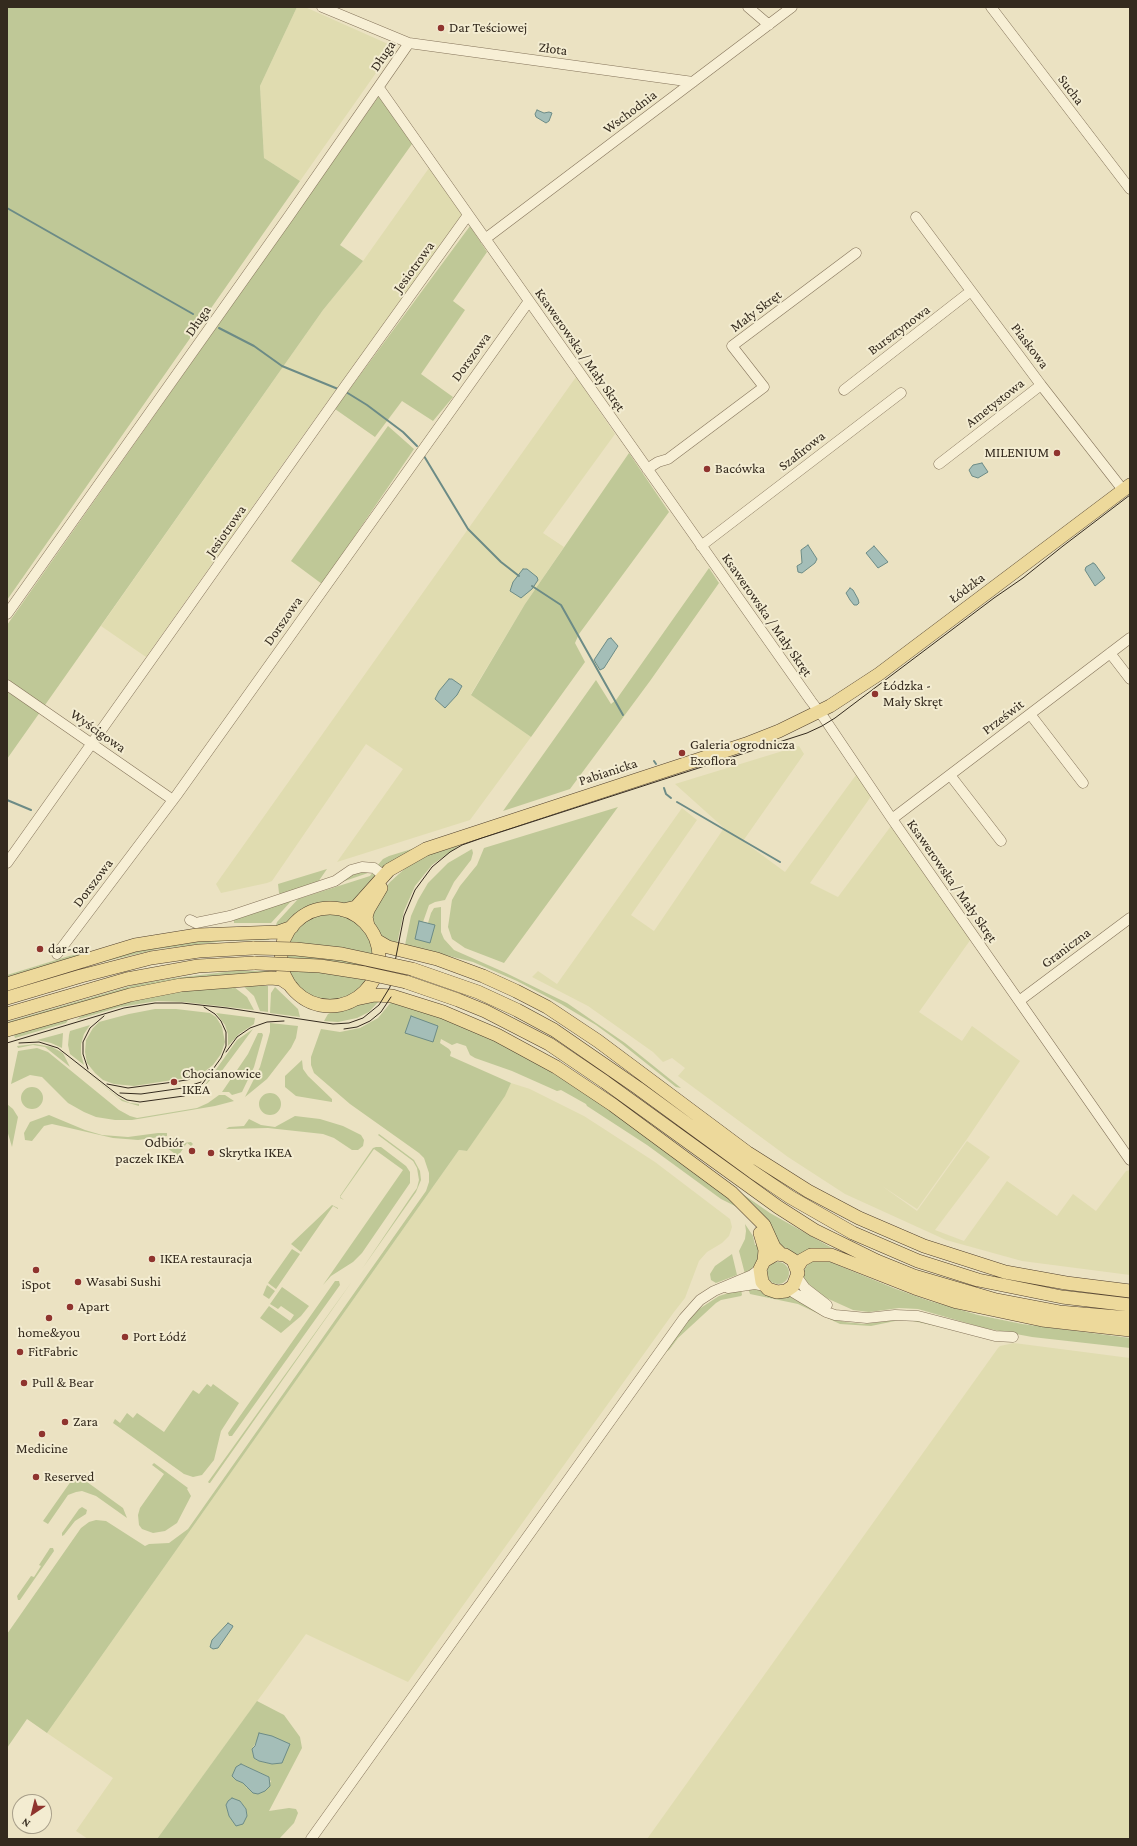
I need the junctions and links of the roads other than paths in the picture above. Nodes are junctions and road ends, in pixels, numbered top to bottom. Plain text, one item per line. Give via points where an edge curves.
1 (322, 7) edge
2 (748, 7) edge
3 (792, 7) edge
4 (991, 7) edge
5 (769, 24) junction
6 (409, 43) junction
7 (693, 82) junction
8 (378, 88) junction
9 (1130, 189) edge
10 (468, 215) junction
11 (916, 217) dead end
12 (485, 239) junction
13 (856, 253) dead end
14 (971, 291) junction
15 (529, 301) junction
16 (1041, 385) junction
17 (844, 390) dead end
18 (901, 393) dead end
19 (939, 464) dead end
20 (647, 469) junction
21 (1127, 489) edge
22 (701, 546) junction
23 (7, 614) edge
24 (1130, 638) edge
25 (1110, 653) junction
26 (1130, 679) edge
27 (7, 685) edge
28 (819, 712) junction
29 (1030, 714) junction
30 (92, 744) junction
31 (950, 775) junction
32 (1083, 782) dead end
33 (173, 800) junction
34 (892, 819) junction
35 (1001, 841) dead end
36 (406, 860) junction
37 (7, 863) edge
38 (383, 875) junction
39 (343, 910) junction
40 (1130, 918) edge
41 (190, 920) dead end
42 (292, 926) junction
43 (368, 926) junction
44 (376, 940) junction
45 (57, 954) dead end
46 (378, 970) junction
47 (7, 984) edge
48 (290, 985) junction
49 (396, 997) junction
50 (7, 998) edge
51 (356, 999) junction
52 (1020, 1001) junction
53 (7, 1014) edge
54 (7, 1030) edge
55 (1130, 1160) edge
56 (754, 1214) junction
57 (781, 1254) junction
58 (762, 1265) junction
59 (797, 1273) junction
60 (765, 1286) junction
61 (786, 1291) junction
62 (1130, 1291) edge
63 (706, 1297) junction
64 (1130, 1305) edge
65 (841, 1315) junction
66 (1130, 1318) edge
67 (1130, 1330) edge
68 (1013, 1337) dead end
69 (311, 1839) edge

1 - 6 street, Złota
2 - 5 street
3 - 5 street, Wschodnia
4 - 9 street, Sucha
5 - 7 street, Wschodnia
6 - 7 street, Złota
6 - 8 street, Długa
7 - 12 street, Wschodnia
8 - 10 street, Ksawerowska / Mały Skręt
8 - 23 street, Długa
10 - 12 street, Ksawerowska / Mały Skręt
10 - 30 street, Jesiotrowa
11 - 14 street, Piaskowa
12 - 15 street, Ksawerowska / Mały Skręt
13 - 20 street, Mały Skręt via 732,346 764,387 698,438 668,459
14 - 16 street, Piaskowa
14 - 17 street, Bursztynowa
15 - 20 street, Ksawerowska / Mały Skręt
15 - 33 street, Dorszowa
16 - 19 street, Ametystowa
16 - 21 street, Piaskowa
18 - 22 street, Szafirowa
20 - 22 street, Ksawerowska / Mały Skręt
21 - 28 main road, Łódzka via 879,674
22 - 28 street, Ksawerowska / Mały Skręt
24 - 25 street, Prześwit
25 - 26 street
25 - 29 street, Prześwit
27 - 30 street, Wyścigowa
28 - 34 street, Ksawerowska / Mały Skręt
28 - 36 main road, Pabianicka via 746,744 436,845
29 - 31 street, Prześwit
29 - 32 street
30 - 33 street, Wyścigowa
30 - 37 street, Jesiotrowa
31 - 34 street, Prześwit
31 - 35 street
33 - 45 street, Dorszowa
34 - 52 street, Ksawerowska / Mały Skręt
36 - 38 main road, Pabianicka
36 - 43 main road, Pabianicka via 374,899 367,913
38 - 39 main road, Pabianicka via 358,905
38 - 41 street via 374,868 362,867 351,870 334,881 230,916 196,923
39 - 42 main road via 316,910
39 - 43 main road
40 - 52 street, Graniczna
42 - 47 main road via 278,932 197,935 135,945
42 - 48 main road via 284,941 282,956 284,972
43 - 44 main road
44 - 46 main road
44 - 62 main road via 388,947 437,959 470,971 547,1007 598,1041 748,1153 808,1191 859,1218 924,1246 1005,1272
46 - 49 main road via 384,988
46 - 51 main road via 372,983
48 - 51 main road via 303,998 322,1006 338,1006
48 - 54 main road via 281,979 272,978 181,985 130,995
49 - 51 main road via 374,995
49 - 56 main road via 498,1034 556,1067 613,1105 732,1192
50 - 64 main road, bridge via 151,958 254,948 342,954 412,969 478,992 554,1030 621,1075 766,1181 860,1236 918,1261 991,1283 1062,1297
52 - 55 street, Ksawerowska / Mały Skręt
53 - 66 main road, bridge via 90,988 198,966 255,963 320,966 406,982 485,1011 549,1044 778,1207 814,1230 877,1261 914,1276 996,1300 1059,1312
56 - 57 main road via 764,1225 774,1247
56 - 58 main road via 765,1250
57 - 58 main road via 772,1256
57 - 59 main road via 793,1260
58 - 60 main road via 760,1278
58 - 63 street via 752,1275 725,1285
59 - 61 main road via 793,1286
59 - 65 street via 805,1288 814,1297
59 - 67 main road via 802,1260 811,1255 831,1255 915,1288 964,1303 1042,1320
60 - 61 main road via 772,1291
60 - 63 street via 755,1284 728,1288
61 - 65 street via 795,1293 826,1312
63 - 69 street via 684,1318
65 - 68 street via 867,1318 918,1316 989,1334

